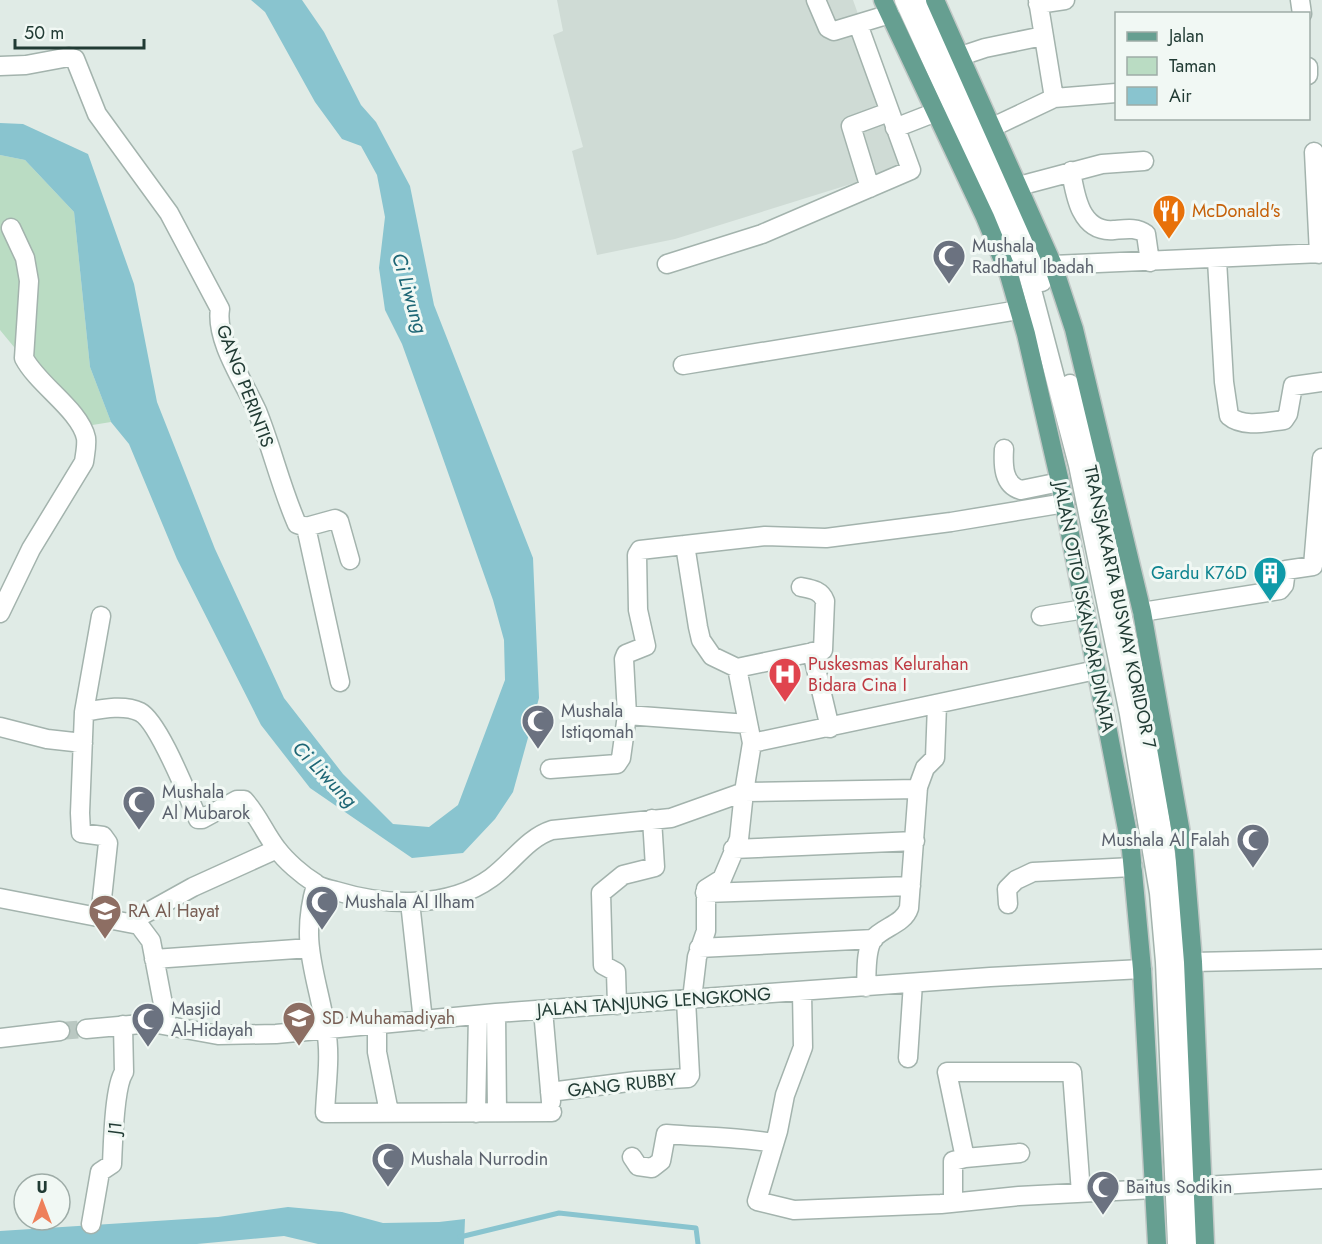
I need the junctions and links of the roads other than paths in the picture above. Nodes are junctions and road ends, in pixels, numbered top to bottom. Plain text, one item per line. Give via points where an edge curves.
1 (816, 0) edge
2 (904, 0) edge
3 (920, 0) edge
4 (935, 0) edge
5 (1065, 0) edge
6 (1038, 2) edge
7 (887, 7) edge
8 (858, 24) junction
9 (1043, 36) junction
10 (961, 56) junction
11 (0, 66) edge
12 (1115, 93) edge
13 (1054, 98) junction
14 (936, 112) junction
15 (892, 120) junction
16 (993, 127) junction
17 (1314, 152) dead end
18 (1144, 161) dead end
19 (1071, 171) junction
20 (1019, 186) junction
21 (870, 188) junction
22 (11, 228) dead end
23 (1321, 253) edge
24 (1217, 260) junction
25 (1150, 262) junction
26 (667, 264) dead end
27 (1040, 268) junction
28 (1009, 275) junction
29 (1019, 310) junction
30 (682, 365) dead end
31 (1322, 382) edge
32 (1004, 449) dead end
33 (1322, 458) edge
34 (1060, 482) junction
35 (1065, 503) junction
36 (306, 527) junction
37 (685, 545) junction
38 (350, 560) dead end
39 (801, 586) dead end
40 (1085, 609) junction
41 (1142, 612) junction
42 (0, 613) edge
43 (101, 616) dead end
44 (1041, 616) dead end
45 (812, 652) junction
46 (737, 668) junction
47 (1096, 670) junction
48 (340, 682) dead end
49 (937, 705) junction
50 (84, 712) junction
51 (627, 715) junction
52 (748, 724) junction
53 (0, 727) edge
54 (830, 728) junction
55 (752, 742) junction
56 (83, 743) junction
57 (550, 769) dead end
58 (918, 789) junction
59 (744, 792) junction
60 (652, 819) junction
61 (915, 841) junction
62 (277, 849) junction
63 (733, 849) junction
64 (1133, 867) junction
65 (316, 885) junction
66 (911, 886) junction
67 (705, 893) junction
68 (0, 898) edge
69 (410, 902) junction
70 (1008, 904) dead end
71 (100, 917) junction
72 (130, 922) junction
73 (874, 939) junction
74 (310, 948) junction
75 (699, 948) junction
76 (154, 959) junction
77 (1322, 959) edge
78 (1193, 962) junction
79 (1142, 969) junction
80 (913, 983) junction
81 (866, 987) junction
82 (802, 992) junction
83 (689, 1000) junction
84 (617, 1005) junction
85 (543, 1010) junction
86 (487, 1014) junction
87 (423, 1021) junction
88 (123, 1025) junction
89 (167, 1025) junction
90 (376, 1025) junction
91 (86, 1029) tunnel mouth
92 (60, 1032) tunnel mouth
93 (327, 1032) junction
94 (0, 1038) edge
95 (908, 1058) dead end
96 (550, 1092) junction
97 (389, 1112) junction
98 (497, 1112) junction
99 (476, 1113) junction
100 (774, 1143) junction
101 (1020, 1153) dead end
102 (632, 1157) dead end
103 (964, 1158) junction
104 (1322, 1179) edge
105 (1204, 1186) junction
106 (1154, 1189) junction
107 (1081, 1193) junction
108 (953, 1203) junction
109 (91, 1224) dead end
110 (1157, 1244) edge
111 (1177, 1244) edge
112 (1191, 1244) edge
113 (1205, 1244) edge

1 - 8 street via 828,28 834,31
2 - 27 street, TRANSJAKARTA BUSWAY KORIDOR 7
3 - 27 street, TRANSJAKARTA BUSWAY KORIDOR 7
4 - 10 main road
5 - 6 street
6 - 9 street
7 - 8 street
7 - 14 main road, JALAN OTTO ISKANDAR DINATA
8 - 15 street
9 - 10 street
9 - 13 street
10 - 16 main road
11 - 36 street, GANG PERINTIS via 75,59 97,114 169,213 204,275 219,309 217,324 238,378 256,410 288,504 297,525
12 - 13 street
13 - 16 street
14 - 15 street
14 - 28 main road, JALAN OTTO ISKANDAR DINATA
15 - 21 street via 911,170
15 - 21 street via 851,126
16 - 20 main road
17 - 23 street
18 - 19 street
19 - 20 street
19 - 25 street via 1078,207 1088,221 1109,231 1141,230 1146,234
20 - 27 main road
21 - 26 street via 762,234
22 - 42 street via 25,258 29,281 24,358 72,415 87,447 84,462 31,549
23 - 24 street
24 - 25 street
24 - 31 street via 1229,416 1252,424 1284,420 1293,386
25 - 27 street
27 - 28 street
27 - 41 main road via 1074,329
27 - 111 street, TRANSJAKARTA BUSWAY KORIDOR 7 via 1159,893
27 - 112 street, TRANSJAKARTA BUSWAY KORIDOR 7 via 1092,468 1147,733 1171,881 1184,1051
28 - 29 main road, JALAN OTTO ISKANDAR DINATA
29 - 30 street
29 - 34 main road, JALAN OTTO ISKANDAR DINATA
32 - 34 street via 1006,478 1014,488
33 - 41 street via 1313,567 1286,570 1280,590
34 - 35 main road, JALAN OTTO ISKANDAR DINATA
35 - 37 street via 813,539 765,537
35 - 40 main road, JALAN OTTO ISKANDAR DINATA
36 - 38 street via 339,521
36 - 48 street
37 - 46 street via 701,640 712,656
37 - 51 street via 638,553 638,610 646,646 624,658
39 - 45 street via 822,594 825,601 825,645 823,650
40 - 44 street
40 - 47 main road, JALAN OTTO ISKANDAR DINATA
41 - 78 main road via 1184,850
43 - 50 street
45 - 46 street
45 - 54 street
46 - 52 street
47 - 49 street
47 - 64 main road, JALAN OTTO ISKANDAR DINATA
49 - 54 street
49 - 58 street via 935,758 925,768
50 - 56 street
50 - 62 street via 123,709 143,715 151,722 198,819 244,800
51 - 52 street
51 - 57 street via 617,764
52 - 55 street
53 - 56 street
54 - 55 street
55 - 59 street
56 - 71 street via 80,831 103,836 108,843
58 - 59 street
58 - 61 street
59 - 60 street via 671,818
59 - 63 street via 740,837
60 - 69 street via 552,830 510,859 492,878 449,897
60 - 84 street via 655,867 623,875 601,893 603,965 616,972
61 - 63 street
61 - 66 street
62 - 65 street
62 - 72 street via 193,887
63 - 67 street via 722,879 707,887
64 - 70 street via 1033,872 1007,889
64 - 79 main road, JALAN OTTO ISKANDAR DINATA
65 - 69 street via 364,898
65 - 74 street via 308,911
66 - 67 street
66 - 73 street via 908,913
67 - 75 street via 706,931
68 - 71 street
69 - 87 street
71 - 72 street
72 - 76 street via 148,935
73 - 75 street
73 - 81 street
74 - 76 street
74 - 93 street
75 - 83 street
76 - 89 street
77 - 78 street
78 - 105 main road
79 - 80 street, JALAN TANJUNG LENGKONG
79 - 106 main road, JALAN OTTO ISKANDAR DINATA
80 - 81 street, JALAN TANJUNG LENGKONG
80 - 95 street
81 - 82 street, JALAN TANJUNG LENGKONG
82 - 83 street, JALAN TANJUNG LENGKONG
82 - 100 street via 803,1047 785,1095
83 - 84 street, JALAN TANJUNG LENGKONG
83 - 96 street, GANG RUBBY via 688,1078
84 - 85 street, JALAN TANJUNG LENGKONG
85 - 86 street, JALAN TANJUNG LENGKONG
85 - 96 street
86 - 87 street, JALAN TANJUNG LENGKONG
86 - 98 street
86 - 99 street
87 - 90 street, JALAN TANJUNG LENGKONG
88 - 89 street, JALAN TANJUNG LENGKONG
88 - 91 street, JALAN TANJUNG LENGKONG
88 - 109 street, J1 via 124,1072 117,1100 112,1164 100,1172
89 - 93 street, JALAN TANJUNG LENGKONG via 222,1035
90 - 93 street, JALAN TANJUNG LENGKONG
90 - 97 street via 377,1052
92 - 94 street
93 - 97 street via 325,1113
96 - 98 street via 552,1119
97 - 99 street
98 - 99 street
100 - 102 street via 741,1137 666,1134 661,1161 652,1168 638,1166
100 - 108 street via 757,1196 758,1201 769,1206 794,1210
101 - 103 street
103 - 107 street via 947,1072 1072,1072
103 - 108 street via 953,1161
104 - 105 street
105 - 113 main road
106 - 107 street
106 - 110 main road, JALAN OTTO ISKANDAR DINATA
107 - 108 street

